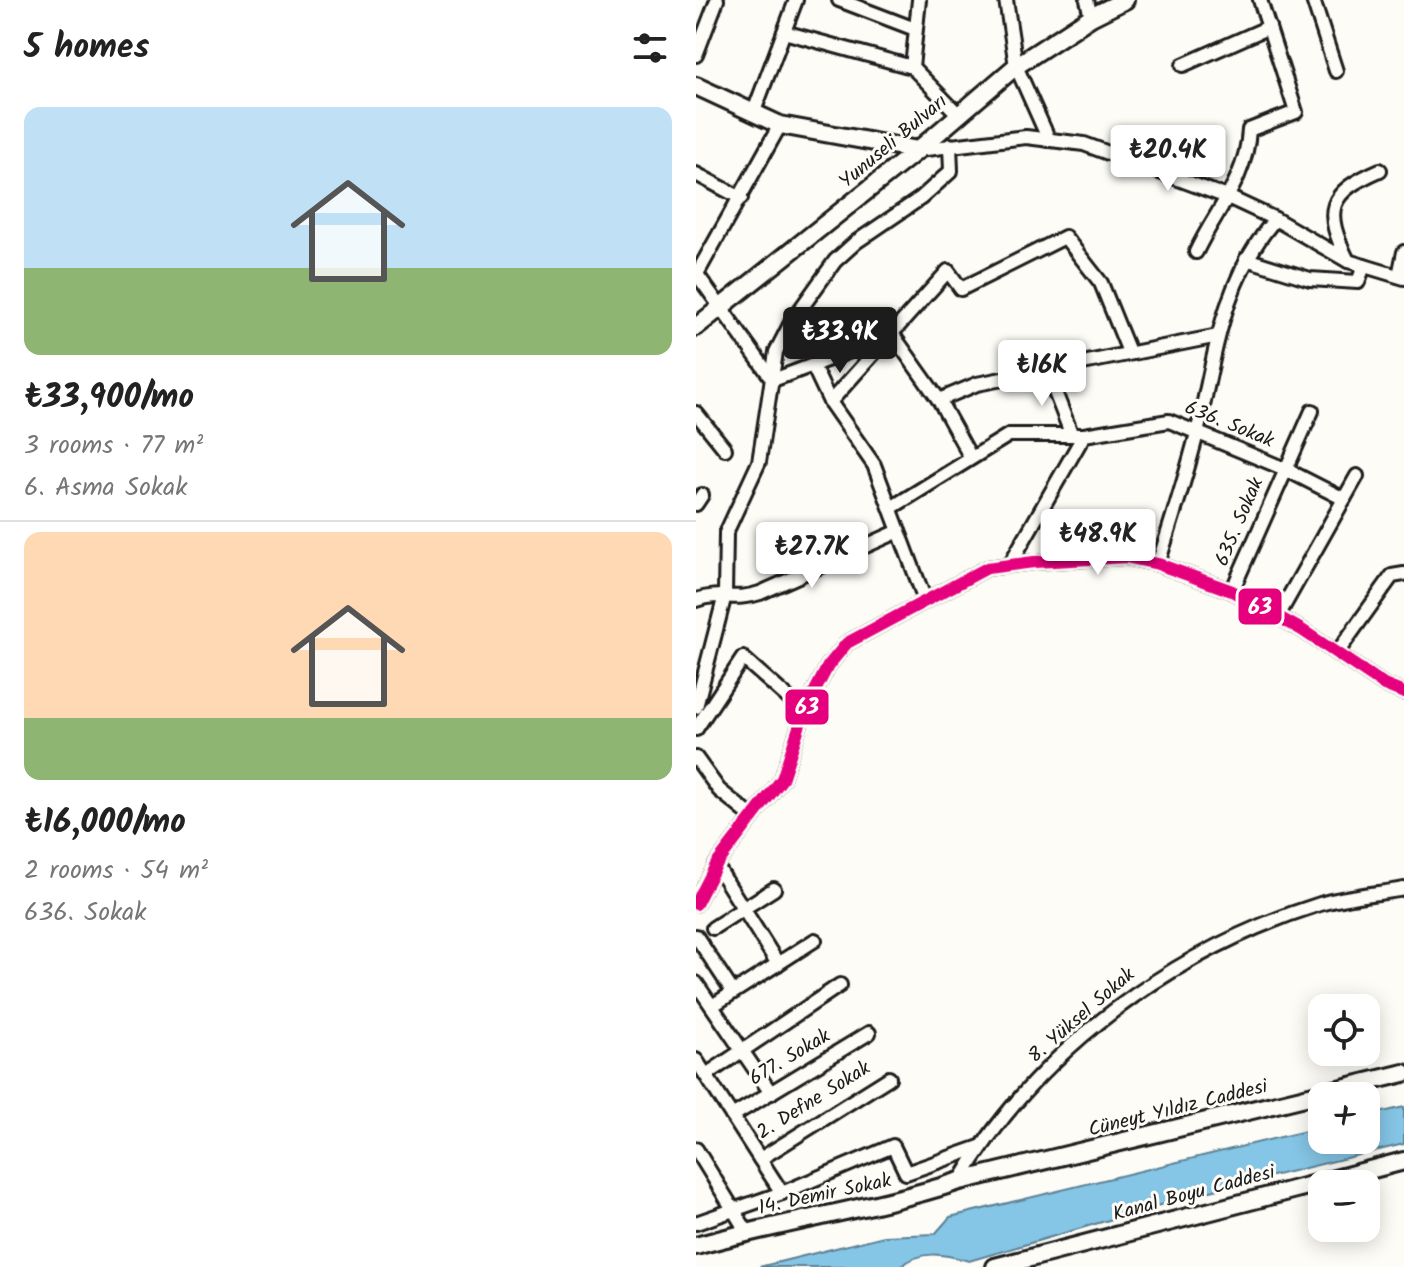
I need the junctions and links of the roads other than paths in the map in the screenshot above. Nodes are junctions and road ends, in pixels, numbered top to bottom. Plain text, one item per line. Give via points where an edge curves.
1 (717, 0) edge
2 (796, 0) edge
3 (839, 0) edge
4 (919, 0) edge
5 (1006, 0) edge
6 (1087, 0) edge
7 (1125, 0) edge
8 (1260, 0) edge
9 (1313, 0) edge
10 (1091, 17) junction
11 (1269, 27) junction
12 (915, 29) junction
13 (784, 32) junction
14 (696, 55) edge
15 (1183, 65) dead end
16 (1016, 66) junction
17 (912, 67) junction
18 (1336, 71) dead end
19 (696, 86) edge
20 (753, 114) junction
21 (958, 114) junction
22 (780, 125) junction
23 (1049, 140) junction
24 (950, 145) junction
25 (918, 150) junction
26 (1380, 170) dead end
27 (696, 174) edge
28 (741, 198) junction
29 (1230, 198) junction
30 (1275, 219) junction
31 (1196, 252) dead end
32 (1404, 252) edge
33 (1246, 259) junction
34 (1348, 261) junction
35 (1364, 266) junction
36 (697, 273) edge
37 (1401, 277) edge
38 (721, 307) junction
39 (696, 327) edge
40 (893, 335) junction
41 (1218, 336) junction
42 (1129, 352) junction
43 (813, 366) junction
44 (1046, 369) junction
45 (773, 380) junction
46 (939, 400) junction
47 (830, 402) junction
48 (1312, 411) dead end
49 (696, 413) edge
50 (1197, 431) junction
51 (1078, 434) junction
52 (725, 449) dead end
53 (971, 458) junction
54 (1285, 469) junction
55 (1357, 476) dead end
56 (1344, 499) junction
57 (891, 508) junction
58 (897, 532) junction
59 (1010, 564) junction
60 (1158, 564) junction
61 (1404, 574) edge
62 (1232, 591) junction
63 (725, 595) junction
64 (697, 597) edge
65 (925, 600) junction
66 (1278, 616) junction
67 (1337, 653) junction
68 (1404, 693) edge
69 (696, 707) edge
70 (804, 712) junction
71 (696, 729) edge
72 (696, 758) edge
73 (751, 816) junction
74 (716, 865) junction
75 (696, 877) edge
76 (774, 889) dead end
77 (1404, 889) edge
78 (697, 901) edge
79 (743, 909) junction
80 (713, 928) dead end
81 (696, 936) edge
82 (815, 940) dead end
83 (778, 964) junction
84 (696, 983) edge
85 (840, 985) dead end
86 (733, 992) junction
87 (712, 1006) junction
88 (869, 1033) dead end
89 (743, 1051) junction
90 (696, 1060) edge
91 (1404, 1073) edge
92 (706, 1075) junction
93 (889, 1078) dead end
94 (771, 1093) junction
95 (732, 1116) junction
96 (980, 1147) junction
97 (697, 1152) edge
98 (760, 1159) junction
99 (1404, 1161) edge
100 (960, 1181) junction
101 (782, 1193) junction
102 (735, 1211) junction
103 (696, 1223) edge
104 (747, 1232) junction
105 (696, 1246) edge
106 (995, 1267) edge

1 - 14 street
2 - 13 street
3 - 12 street
4 - 12 street
5 - 16 street
6 - 10 street
7 - 10 main road, Yunuseli Bulvarı
8 - 11 street
9 - 18 street
10 - 16 main road, Yunuseli Bulvarı
11 - 15 street
11 - 29 street via 1296,112 1249,130 1248,151
12 - 17 street
13 - 17 street
13 - 20 street
16 - 21 main road, Yunuseli Bulvarı
16 - 23 street
17 - 21 street
19 - 20 main road
20 - 22 main road
21 - 25 main road, Yunuseli Bulvarı
22 - 25 main road
22 - 28 street
23 - 24 street via 1026,137
23 - 29 street via 1084,144
24 - 25 street
24 - 45 street via 951,171 835,261 776,352
25 - 38 main road, Yunuseli Bulvarı
26 - 34 street via 1337,195 1331,211 1333,231
27 - 28 street
28 - 36 street
29 - 30 street
29 - 31 street via 1207,227
30 - 33 street
30 - 34 street
32 - 37 street
33 - 35 street via 1310,279 1358,282
33 - 41 street via 1231,288
34 - 35 street
35 - 37 street
36 - 38 street
38 - 39 main road, Yunuseli Bulvarı
38 - 45 street
40 - 42 street via 948,271 961,289 1065,237 1101,283
40 - 43 street
40 - 46 street
40 - 47 street
41 - 42 street
41 - 50 street
42 - 44 street
43 - 45 street
43 - 47 street
44 - 46 street via 977,384
44 - 51 street
45 - 63 street via 759,462 726,533
46 - 53 street
47 - 57 street via 874,465
48 - 54 street, 635. Sokak
49 - 52 street
50 - 51 street, 636. Sokak via 1169,421
50 - 54 street, 636. Sokak
50 - 60 street
51 - 53 street, 636. Sokak via 1009,435
51 - 59 street
53 - 57 street, 636. Sokak
54 - 56 street, 635. Sokak
54 - 62 street, 635. Sokak
55 - 56 street
56 - 66 street
57 - 58 street
58 - 63 street via 760,593 737,601
58 - 65 street
59 - 60 street via 1126,557
59 - 65 street via 987,568
60 - 62 street
61 - 67 street via 1392,576
62 - 66 street
63 - 64 street
63 - 69 street
65 - 70 street via 847,643
66 - 67 street
67 - 68 street
70 - 71 street via 743,658
70 - 73 street via 782,779
72 - 73 street via 719,790
73 - 74 street
74 - 78 street
74 - 79 street
75 - 78 street
76 - 79 street
77 - 96 street, 8. Yüksel Sokak via 1324,903 1265,923 1165,973 1115,1009 1034,1084
79 - 80 street
79 - 83 street
81 - 86 street
82 - 83 street
83 - 86 street
84 - 87 street
85 - 89 street
86 - 87 street
87 - 89 street
88 - 94 street, 677. Sokak
89 - 92 street
89 - 94 street
90 - 92 street
91 - 100 main road, Cüneyt Yıldız Caddesi
92 - 95 street
93 - 98 street, 2. Defne Sokak
94 - 95 street, 677. Sokak
95 - 98 street
96 - 100 street, 8. Yüksel Sokak
96 - 101 street via 906,1173 893,1146
97 - 102 street
98 - 101 street
99 - 106 main road, Kanal Boyu Caddesi
100 - 104 main road, 14. Demir Sokak via 903,1200
101 - 102 street
102 - 103 street
102 - 104 street
104 - 105 main road, 14. Demir Sokak

